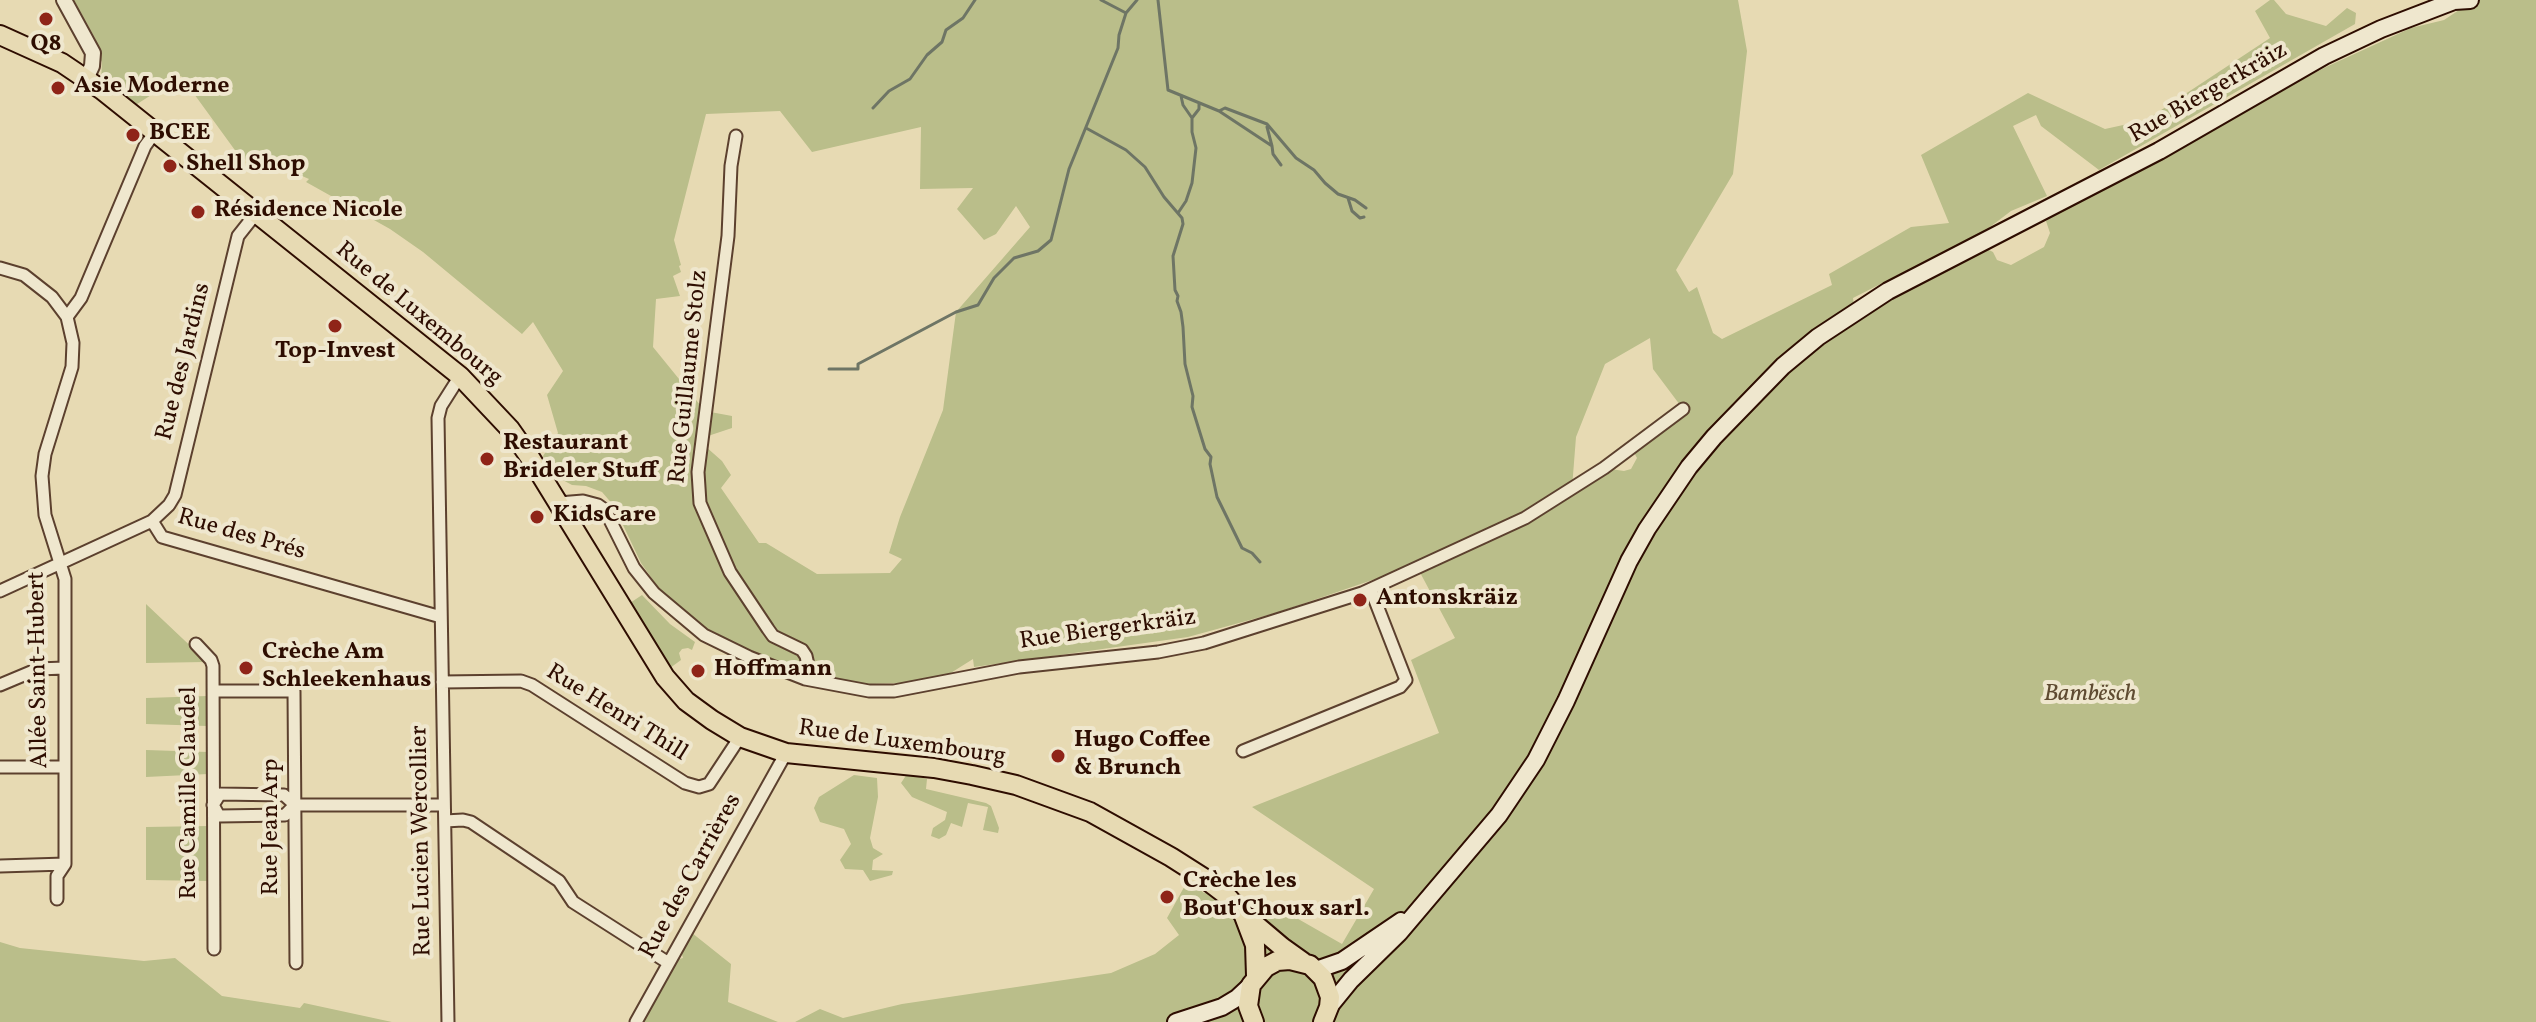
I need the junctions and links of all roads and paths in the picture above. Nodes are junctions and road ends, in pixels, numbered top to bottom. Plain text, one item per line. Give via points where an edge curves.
1 (64, 0) edge
2 (2460, 0) edge
3 (0, 35) edge
4 (86, 79) junction
5 (156, 131) junction
6 (736, 136) dead end
7 (257, 212) junction
8 (0, 268) edge
9 (67, 317) junction
10 (460, 376) junction
11 (1683, 409) dead end
12 (559, 503) junction
13 (152, 521) junction
14 (61, 563) junction
15 (1371, 590) junction
16 (0, 591) edge
17 (441, 617) junction
18 (196, 644) dead end
19 (64, 668) junction
20 (805, 679) junction
21 (442, 682) junction
22 (0, 685) edge
23 (213, 691) junction
24 (740, 737) junction
25 (1243, 751) dead end
26 (786, 753) junction
27 (0, 767) edge
28 (64, 767) junction
29 (213, 805) junction
30 (295, 805) junction
31 (444, 805) junction
32 (445, 821) junction
33 (65, 864) junction
34 (0, 866) edge
35 (57, 899) dead end
36 (1415, 911) junction
37 (1243, 914) junction
38 (214, 949) dead end
39 (667, 962) junction
40 (296, 963) dead end
41 (1310, 966) junction
42 (1254, 980) junction
43 (1326, 1017) edge
44 (448, 1022) edge
45 (636, 1022) edge
46 (1176, 1022) edge
47 (1254, 1022) edge

1 - 4 street via 93,53
2 - 36 main road, Rue Biergerkräiz via 2324,56 2159,151 1888,291 1783,366 1714,437 1664,503 1629,561 1536,760 1499,815
3 - 4 main road, Rue de Luxembourg
4 - 5 main road, Rue de Luxembourg
5 - 7 main road, Rue de Luxembourg
5 - 9 street via 81,298
6 - 20 street, Rue Guillaume Stolz via 698,472 700,503 730,572 768,629 806,656
7 - 10 main road, Rue de Luxembourg
7 - 13 street, Rue des Jardins via 238,236 175,495
8 - 9 street via 41,286
9 - 14 street, Allée Saint-Hubert via 72,367 45,454 42,484 45,515
10 - 12 main road, Rue de Luxembourg via 510,429
10 - 17 street, Rue Lucien Wercollier via 438,418
11 - 15 street, Rue Biergerkräiz via 1525,518
12 - 20 street, Rue Biergerkräiz via 583,501 605,510 634,568 654,593 704,635
12 - 24 main road, Rue de Luxembourg via 665,677 686,701
13 - 14 street, Rue des Prés
13 - 17 street, Rue des Prés via 162,537
14 - 16 street, Rue des Prés
14 - 19 street, Allée Saint-Hubert
15 - 20 street, Rue Biergerkräiz via 1204,643 1158,652 1019,667 894,691
15 - 25 street via 1406,680 1400,687
17 - 21 street, Rue Lucien Wercollier
18 - 23 street, Rue Camille Claudel via 211,660
19 - 22 street via 38,669
19 - 28 street, Allée Saint-Hubert
21 - 24 street, Rue Henri Thill via 532,685 699,787 709,784
21 - 31 street, Rue Lucien Wercollier
23 - 29 street, Rue Camille Claudel
23 - 30 street, Rue Jean Arp via 294,691
24 - 26 main road, Rue de Luxembourg
26 - 37 main road, Rue de Luxembourg via 934,768 1039,792 1090,812 1188,867
26 - 39 street, Rue des Carrières
27 - 28 street
28 - 33 street, Allée Saint-Hubert
29 - 30 street via 220,794 284,795
29 - 30 street via 219,816 285,815
29 - 38 street, Rue Camille Claudel
30 - 31 street
30 - 40 street, Rue Jean Arp
31 - 32 street, Rue Lucien Wercollier
32 - 39 street via 471,822 559,881 573,902
32 - 44 street, Rue Lucien Wercollier
33 - 34 street
33 - 35 street, Allée Saint-Hubert via 57,876
36 - 41 main road via 1342,961
36 - 43 main road via 1351,980
37 - 41 main road, Rue de Luxembourg
37 - 42 main road, Rue de Luxembourg via 1255,945
39 - 45 street, Rue des Carrières
41 - 42 main road via 1277,961
41 - 43 main road via 1327,987
42 - 46 main road via 1222,1007
42 - 47 main road, Rue de Luxembourg via 1248,1006

